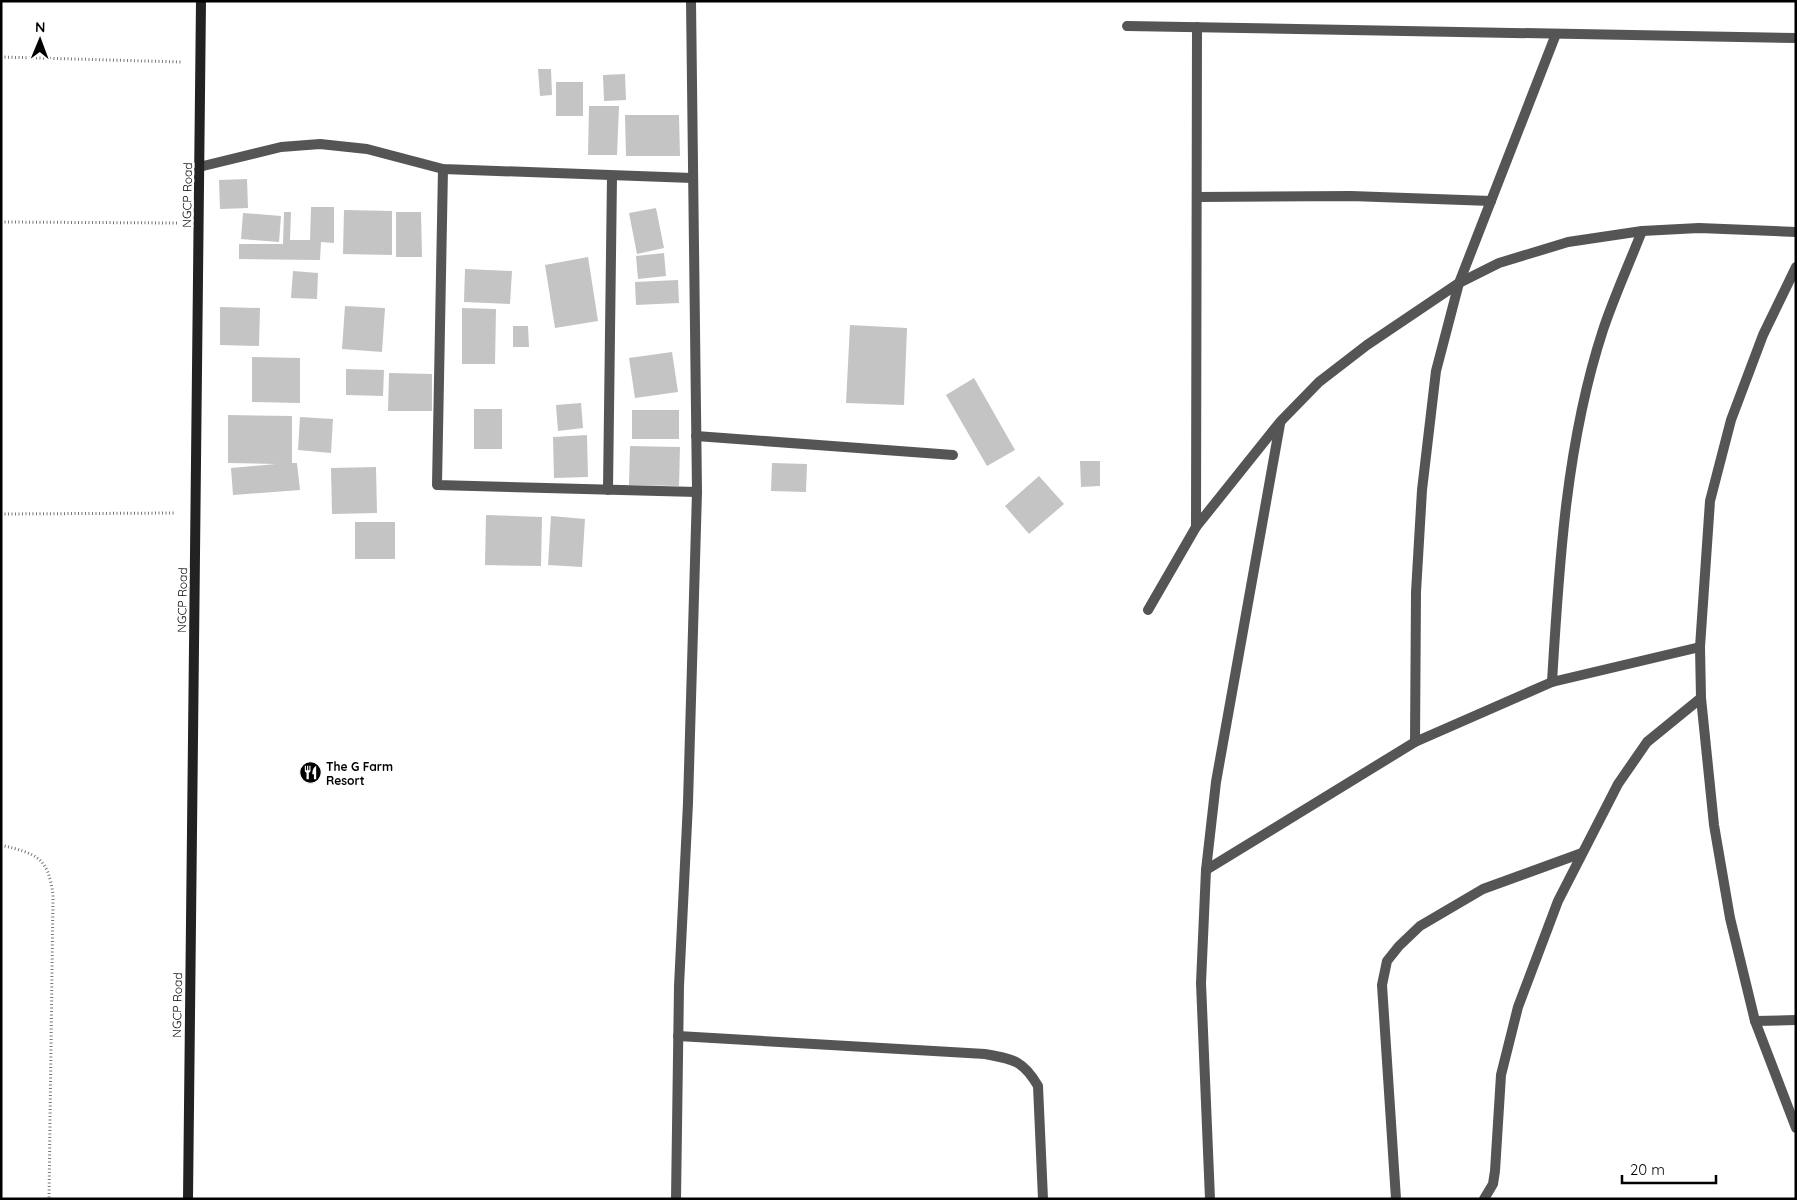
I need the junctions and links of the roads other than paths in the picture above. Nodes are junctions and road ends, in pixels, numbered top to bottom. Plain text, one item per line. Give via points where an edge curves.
1 (201, 1) edge
2 (691, 1) edge
3 (1127, 26) dead end
4 (1197, 27) junction
5 (1556, 34) junction
6 (1796, 38) edge
7 (199, 167) junction
8 (444, 169) junction
9 (612, 176) junction
10 (692, 178) junction
11 (1197, 197) junction
12 (1491, 201) junction
13 (1642, 231) junction
14 (1796, 232) edge
15 (1796, 267) edge
16 (1459, 283) junction
17 (1280, 422) junction
18 (696, 436) junction
19 (953, 455) dead end
20 (608, 490) junction
21 (697, 492) junction
22 (1196, 527) junction
23 (1148, 610) dead end
24 (1700, 648) junction
25 (1552, 682) junction
26 (1701, 698) junction
27 (1415, 742) junction
28 (1582, 853) junction
29 (1206, 870) junction
30 (1796, 1020) edge
31 (1755, 1021) junction
32 (678, 1036) junction
33 (1796, 1128) edge
34 (188, 1199) edge
35 (676, 1199) edge
36 (1043, 1199) edge
37 (1210, 1199) edge
38 (1396, 1199) edge
39 (1484, 1199) edge

1 - 7 main road, NGCP Road
2 - 10 street
3 - 4 street
4 - 5 street
4 - 11 street
5 - 6 street
5 - 12 street
7 - 8 street via 281,147 320,144 367,149
7 - 34 main road, NGCP Road
8 - 9 street
8 - 20 street via 437,485
9 - 10 street
9 - 20 street
10 - 18 street
11 - 12 street via 1351,196
11 - 22 street
12 - 16 street
13 - 14 street via 1699,228
13 - 16 street via 1568,242 1499,264
13 - 25 street via 1603,330 1580,421 1560,553
15 - 24 street via 1763,335 1731,420 1710,501
16 - 17 street via 1319,382
16 - 27 street via 1436,371 1422,490 1416,592
17 - 22 street
17 - 29 street via 1216,782
18 - 19 street
18 - 21 street
20 - 21 street
21 - 32 street
22 - 23 street
24 - 25 street
24 - 26 street
25 - 27 street
26 - 28 street via 1648,742 1618,784
26 - 31 street via 1717,844 1730,918
27 - 29 street
28 - 38 street via 1483,889 1420,926 1388,961 1382,985
28 - 39 street via 1558,901 1518,1007 1501,1075 1496,1171
29 - 37 street via 1201,983
30 - 31 street
31 - 33 street
32 - 35 street
32 - 36 street via 985,1054 1016,1060 1030,1071 1038,1086

